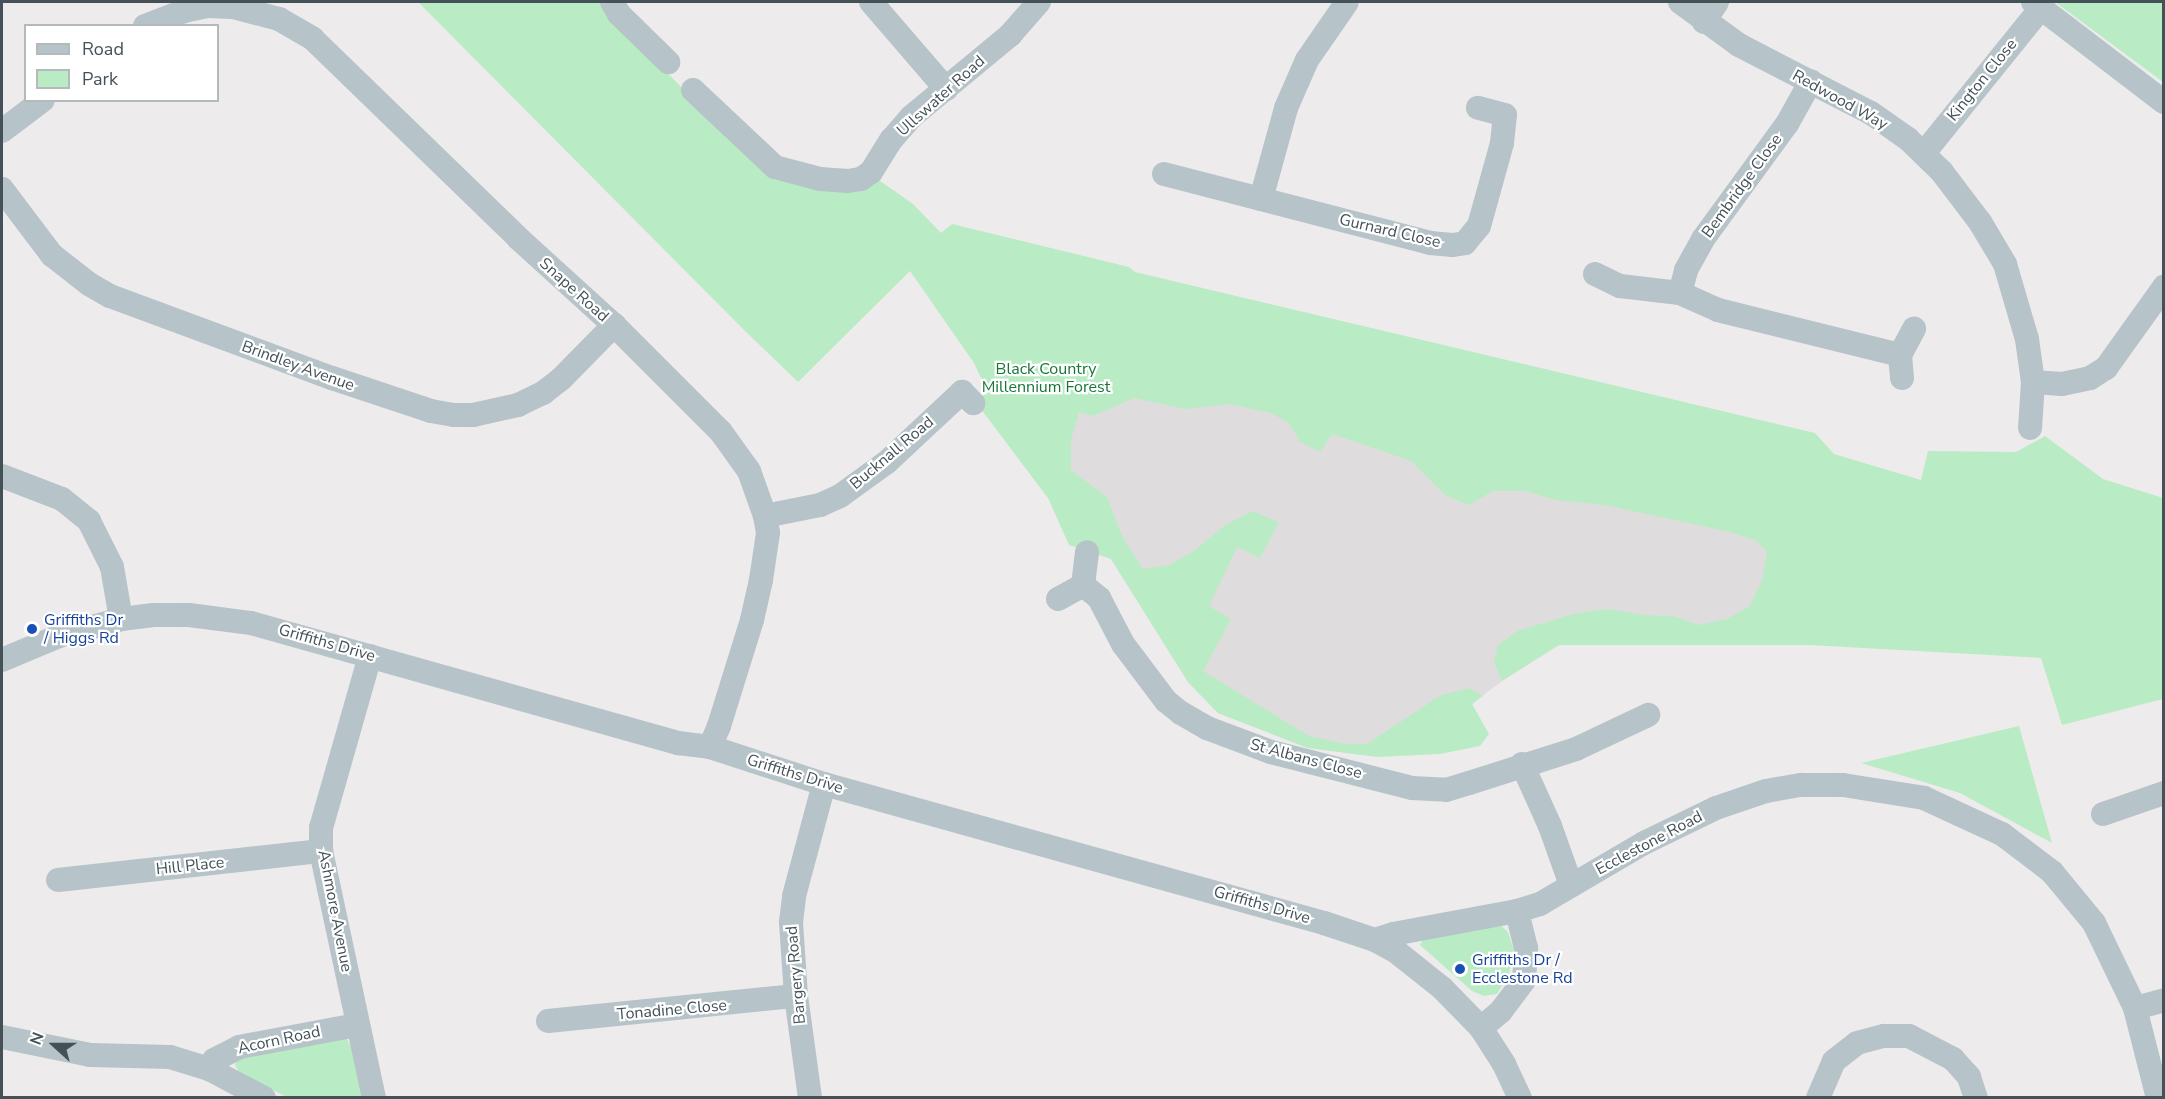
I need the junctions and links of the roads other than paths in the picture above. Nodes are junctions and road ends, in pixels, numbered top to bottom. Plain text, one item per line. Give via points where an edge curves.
1 (612, 2) edge
2 (871, 2) edge
3 (1039, 2) edge
4 (1347, 2) edge
5 (1680, 2) edge
6 (1717, 2) edge
7 (207, 4) edge
8 (2037, 4) edge
9 (1704, 22) junction
10 (150, 24) edge
11 (668, 62) dead end
12 (1811, 81) junction
13 (946, 89) junction
14 (693, 90) dead end
15 (40, 102) edge
16 (2163, 102) edge
17 (1478, 108) dead end
18 (2, 131) edge
19 (1923, 153) junction
20 (1164, 174) dead end
21 (2, 189) edge
22 (1261, 199) junction
23 (1595, 274) dead end
24 (2163, 287) edge
25 (1680, 293) junction
26 (614, 326) junction
27 (1914, 329) dead end
28 (2033, 382) junction
29 (973, 403) dead end
30 (2030, 428) dead end
31 (2, 476) edge
32 (765, 516) junction
33 (1087, 552) dead end
34 (1083, 585) junction
35 (1058, 599) dead end
36 (121, 619) junction
37 (370, 656) junction
38 (2, 660) edge
39 (1648, 715) dead end
40 (710, 747) junction
41 (1522, 764) junction
42 (824, 784) junction
43 (2163, 793) edge
44 (2103, 814) dead end
45 (321, 851) junction
46 (58, 880) dead end
47 (1571, 885) junction
48 (1517, 911) junction
49 (1375, 940) junction
50 (796, 996) junction
51 (2163, 1000) edge
52 (2135, 1008) junction
53 (548, 1021) dead end
54 (357, 1025) junction
55 (1481, 1028) junction
56 (2, 1037) edge
57 (209, 1069) junction
58 (264, 1098) edge
59 (374, 1098) edge
60 (810, 1098) edge
61 (1520, 1098) edge
62 (1818, 1098) edge
63 (1976, 1098) edge
64 (2158, 1098) edge

1 - 11 street via 619,14
2 - 13 street
3 - 13 street, Ullswater Road via 1010,35
4 - 22 street via 1303,69 1286,108
5 - 9 street, Redwood Way
6 - 9 street
7 - 10 street, Snape Road
7 - 26 street, Snape Road via 279,19 314,39
8 - 16 street, Kington Close
8 - 19 street, Kington Close
9 - 12 street, Redwood Way via 1763,58
12 - 19 street, Redwood Way via 1871,113
12 - 25 street, Bembridge Close via 1787,124 1703,239 1686,270
13 - 14 street, Ullswater Road via 911,117 871,172 848,182 775,167
15 - 18 street
17 - 22 street, Gurnard Close via 1505,115 1502,143 1479,226 1466,243 1430,243
19 - 28 street, Redwood Way via 1980,222 2005,264 2027,339
20 - 22 street, Gurnard Close
21 - 26 street, Brindley Avenue via 52,255 110,296 431,411 473,415 526,401 561,379
23 - 25 street via 1620,286
24 - 28 street via 2106,368 2090,378 2062,384
25 - 27 street via 1718,310 1901,366
26 - 32 street, Snape Road via 722,432 749,471
28 - 30 street, Redwood Way
29 - 32 street, Bucknall Road via 962,392 886,462 840,496
31 - 36 street via 62,499 89,521 112,567
32 - 40 street, Snape Road via 768,533 761,580
33 - 34 street
34 - 35 street
34 - 41 street, St Albans Close via 1099,598 1123,644 1166,701 1207,728 1271,752 1430,790 1446,790
36 - 37 street, Griffiths Drive via 189,615 251,623
36 - 38 street, Griffiths Drive via 58,636
37 - 40 street, Griffiths Drive via 678,743
37 - 45 street, Ashmore Avenue via 327,799
39 - 41 street, St Albans Close via 1576,749
40 - 42 street, Griffiths Drive
41 - 47 street
42 - 49 street, Griffiths Drive
42 - 50 street, Bargery Road via 794,896 791,922
43 - 44 street
45 - 46 street, Hill Place
45 - 54 street, Ashmore Avenue
47 - 48 street, Ecclestone Road via 1540,904
47 - 52 street, Ecclestone Road via 1678,825 1766,791 1801,785 1843,785 1924,798 2002,834 2052,872 2094,923
48 - 49 street, Ecclestone Road
48 - 55 street via 1526,948 1524,980 1502,1011
49 - 55 street, Griffiths Drive via 1442,988
50 - 53 street, Tonadine Close
50 - 60 street, Bargery Road
51 - 52 street
52 - 64 street, Ecclestone Road
54 - 57 street, Acorn Road via 239,1047 214,1060
54 - 59 street, Ashmore Avenue
55 - 61 street, Griffiths Drive
56 - 57 street, Acorn Road via 90,1055 170,1057
57 - 58 street, Acorn Road
62 - 63 street via 1834,1061 1857,1043 1884,1036 1909,1036 1953,1059 1968,1077

